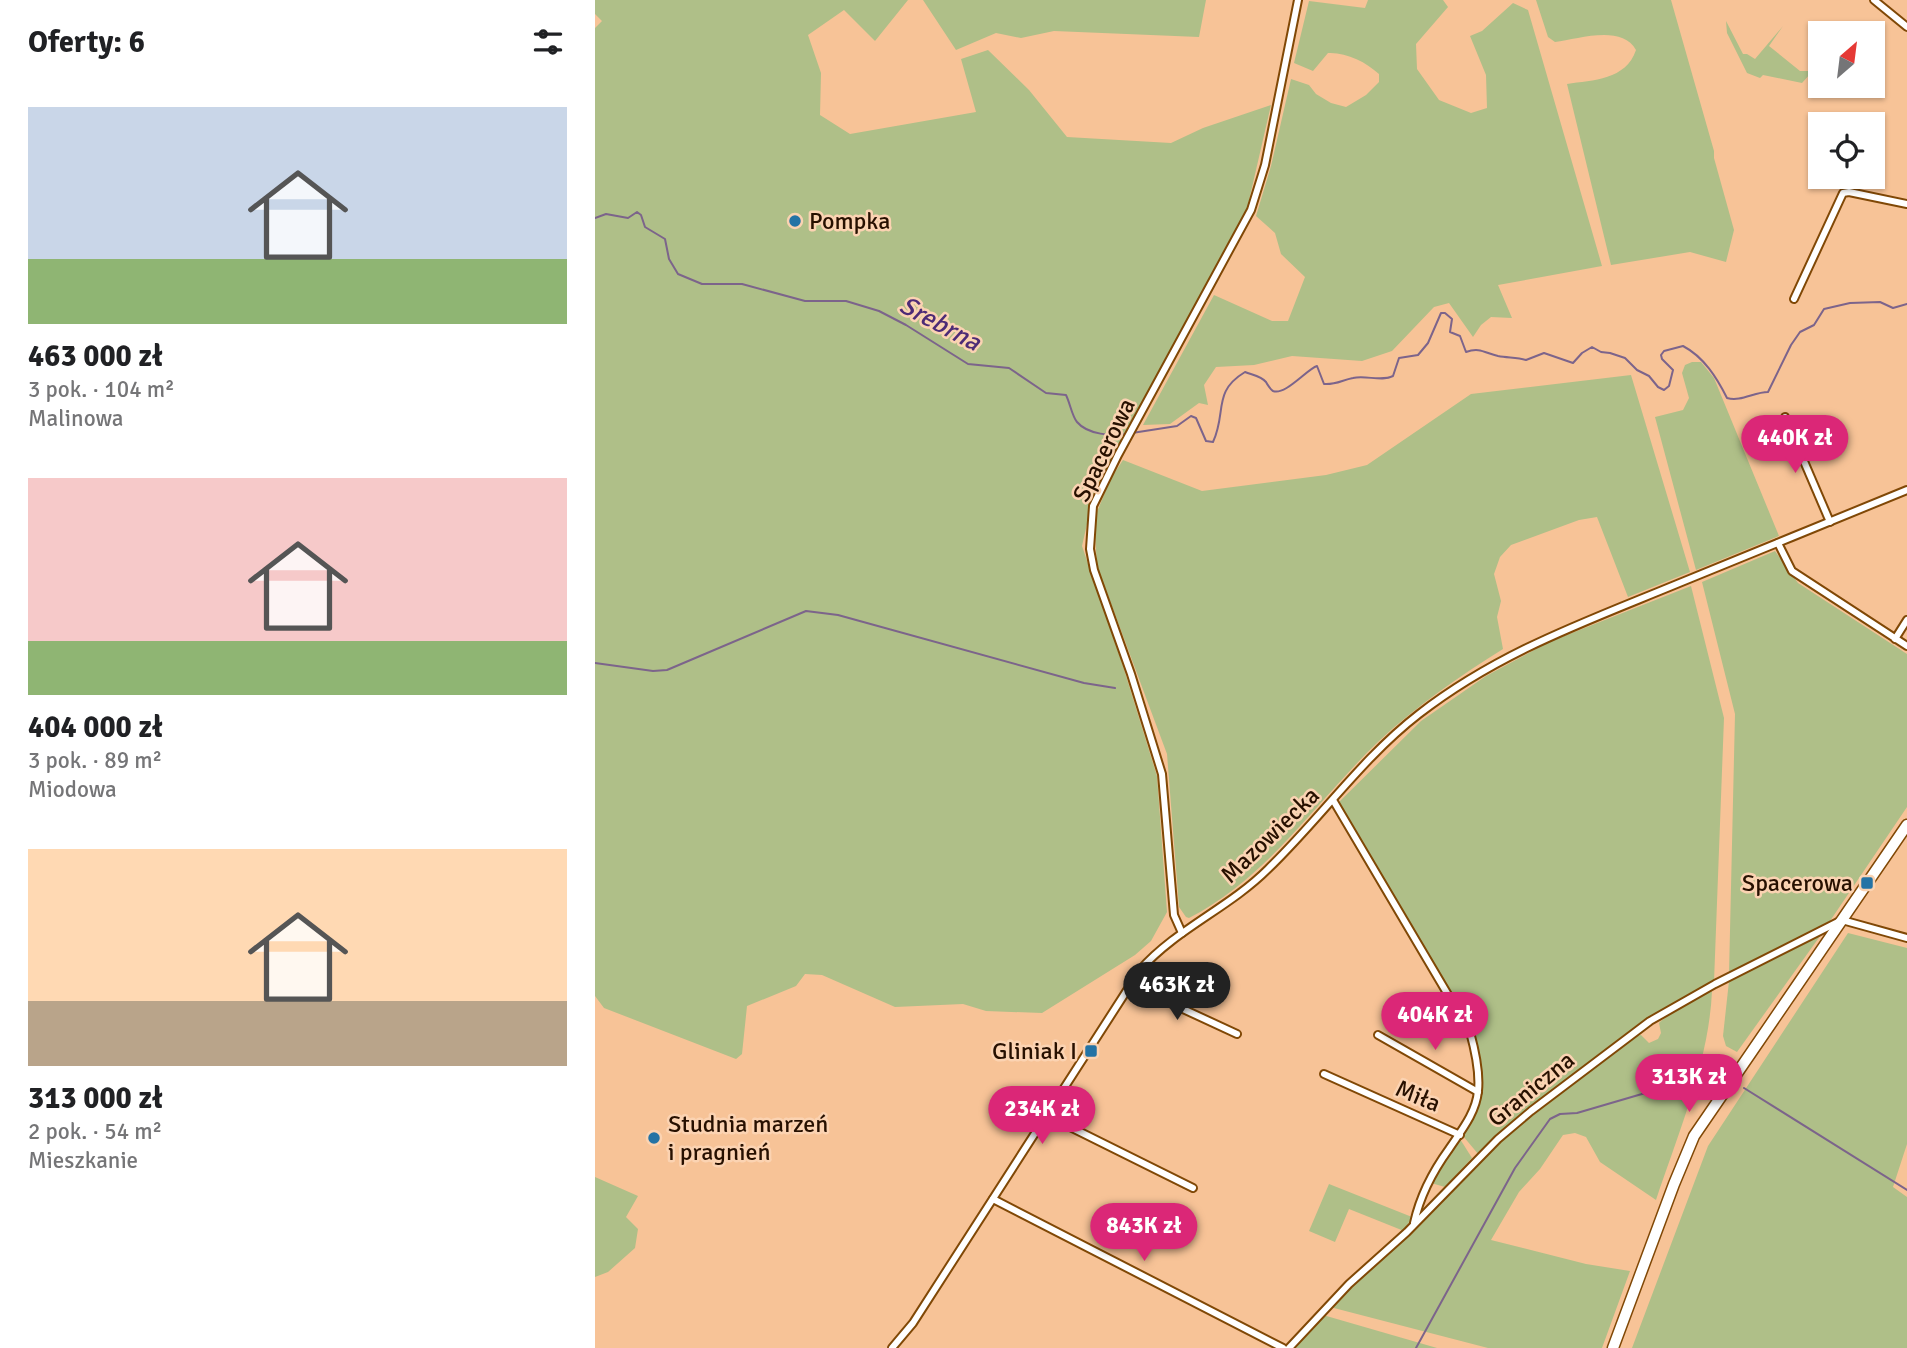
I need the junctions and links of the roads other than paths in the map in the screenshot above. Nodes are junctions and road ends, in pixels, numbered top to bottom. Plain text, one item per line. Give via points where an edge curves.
1 (1299, 0) edge
2 (1874, 0) edge
3 (1907, 27) edge
4 (1907, 204) edge
5 (1794, 299) dead end
6 (1785, 417) dead end
7 (1907, 490) edge
8 (1830, 522) junction
9 (1778, 543) junction
10 (1907, 620) edge
11 (1895, 639) junction
12 (1907, 646) edge
13 (1333, 800) junction
14 (1907, 825) edge
15 (1842, 920) junction
16 (1182, 933) junction
17 (1907, 938) edge
18 (1129, 984) junction
19 (1237, 1034) dead end
20 (1378, 1035) dead end
21 (1324, 1074) dead end
22 (1479, 1092) junction
23 (1046, 1115) junction
24 (1459, 1135) junction
25 (1193, 1188) dead end
26 (993, 1199) junction
27 (1414, 1224) junction
28 (892, 1348) edge
29 (1283, 1348) edge
30 (1289, 1348) edge
31 (1613, 1348) edge

1 - 16 street, Spacerowa via 1251,210 1093,506 1090,550 1094,570 1162,774 1174,915
2 - 3 street
4 - 5 street via 1843,193
6 - 8 street
7 - 8 street, Mazowiecka
8 - 9 street, Mazowiecka
9 - 11 street via 1792,571
9 - 13 street, Mazowiecka via 1532,643 1471,676 1418,715
10 - 11 street
11 - 12 street
13 - 16 street, Mazowiecka via 1268,870
13 - 22 street via 1470,1032
14 - 15 main road
15 - 17 street
15 - 27 street, Graniczna via 1650,1021 1498,1139
15 - 31 main road via 1694,1136
16 - 18 street, Mazowiecka
18 - 19 street
18 - 23 street, Mazowiecka
20 - 22 street
21 - 24 street, Miła
22 - 24 street
23 - 25 street
23 - 26 street, Mazowiecka
24 - 27 street via 1424,1192
26 - 28 street, Mazowiecka
26 - 29 street
27 - 30 street, Graniczna

